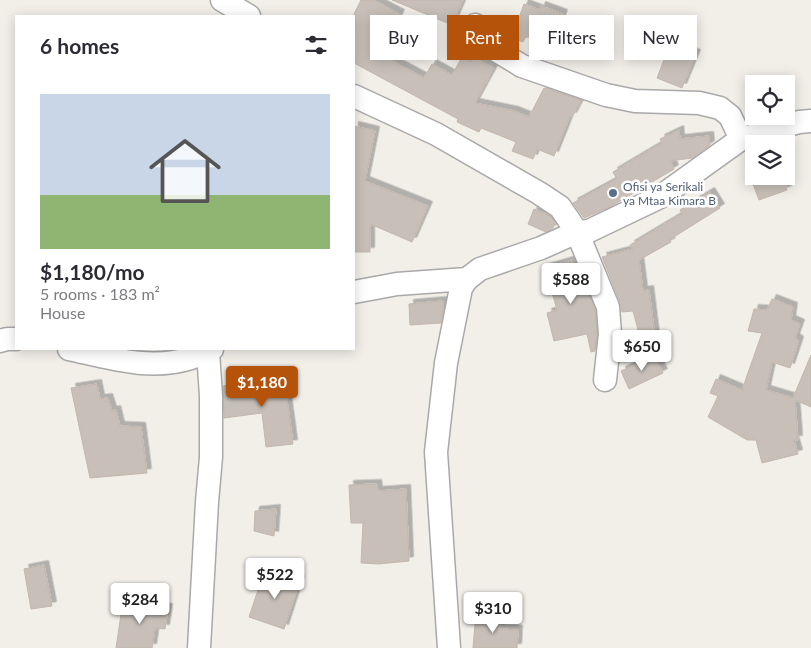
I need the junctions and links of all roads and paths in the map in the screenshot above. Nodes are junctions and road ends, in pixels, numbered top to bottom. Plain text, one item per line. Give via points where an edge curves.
1 (222, 0) edge
2 (247, 15) edge
3 (512, 60) edge
4 (355, 96) edge
5 (811, 121) edge
6 (741, 139) junction
7 (577, 232) junction
8 (467, 279) junction
9 (355, 292) edge
10 (15, 339) edge
11 (0, 341) edge
12 (73, 350) edge
13 (210, 351) edge
14 (605, 380) dead end
15 (199, 648) edge
16 (449, 648) edge

1 - 2 street
3 - 6 street via 606,95 635,101 699,103 720,108 730,116
4 - 7 street via 436,134 539,193 560,207
5 - 6 street
6 - 7 street via 660,197 589,231
7 - 8 street via 480,269
7 - 14 street via 608,306 610,334
8 - 9 street via 397,284
8 - 16 street via 461,288 446,363 436,452
10 - 11 street
12 - 13 street via 136,364 181,361
13 - 15 street via 211,456

